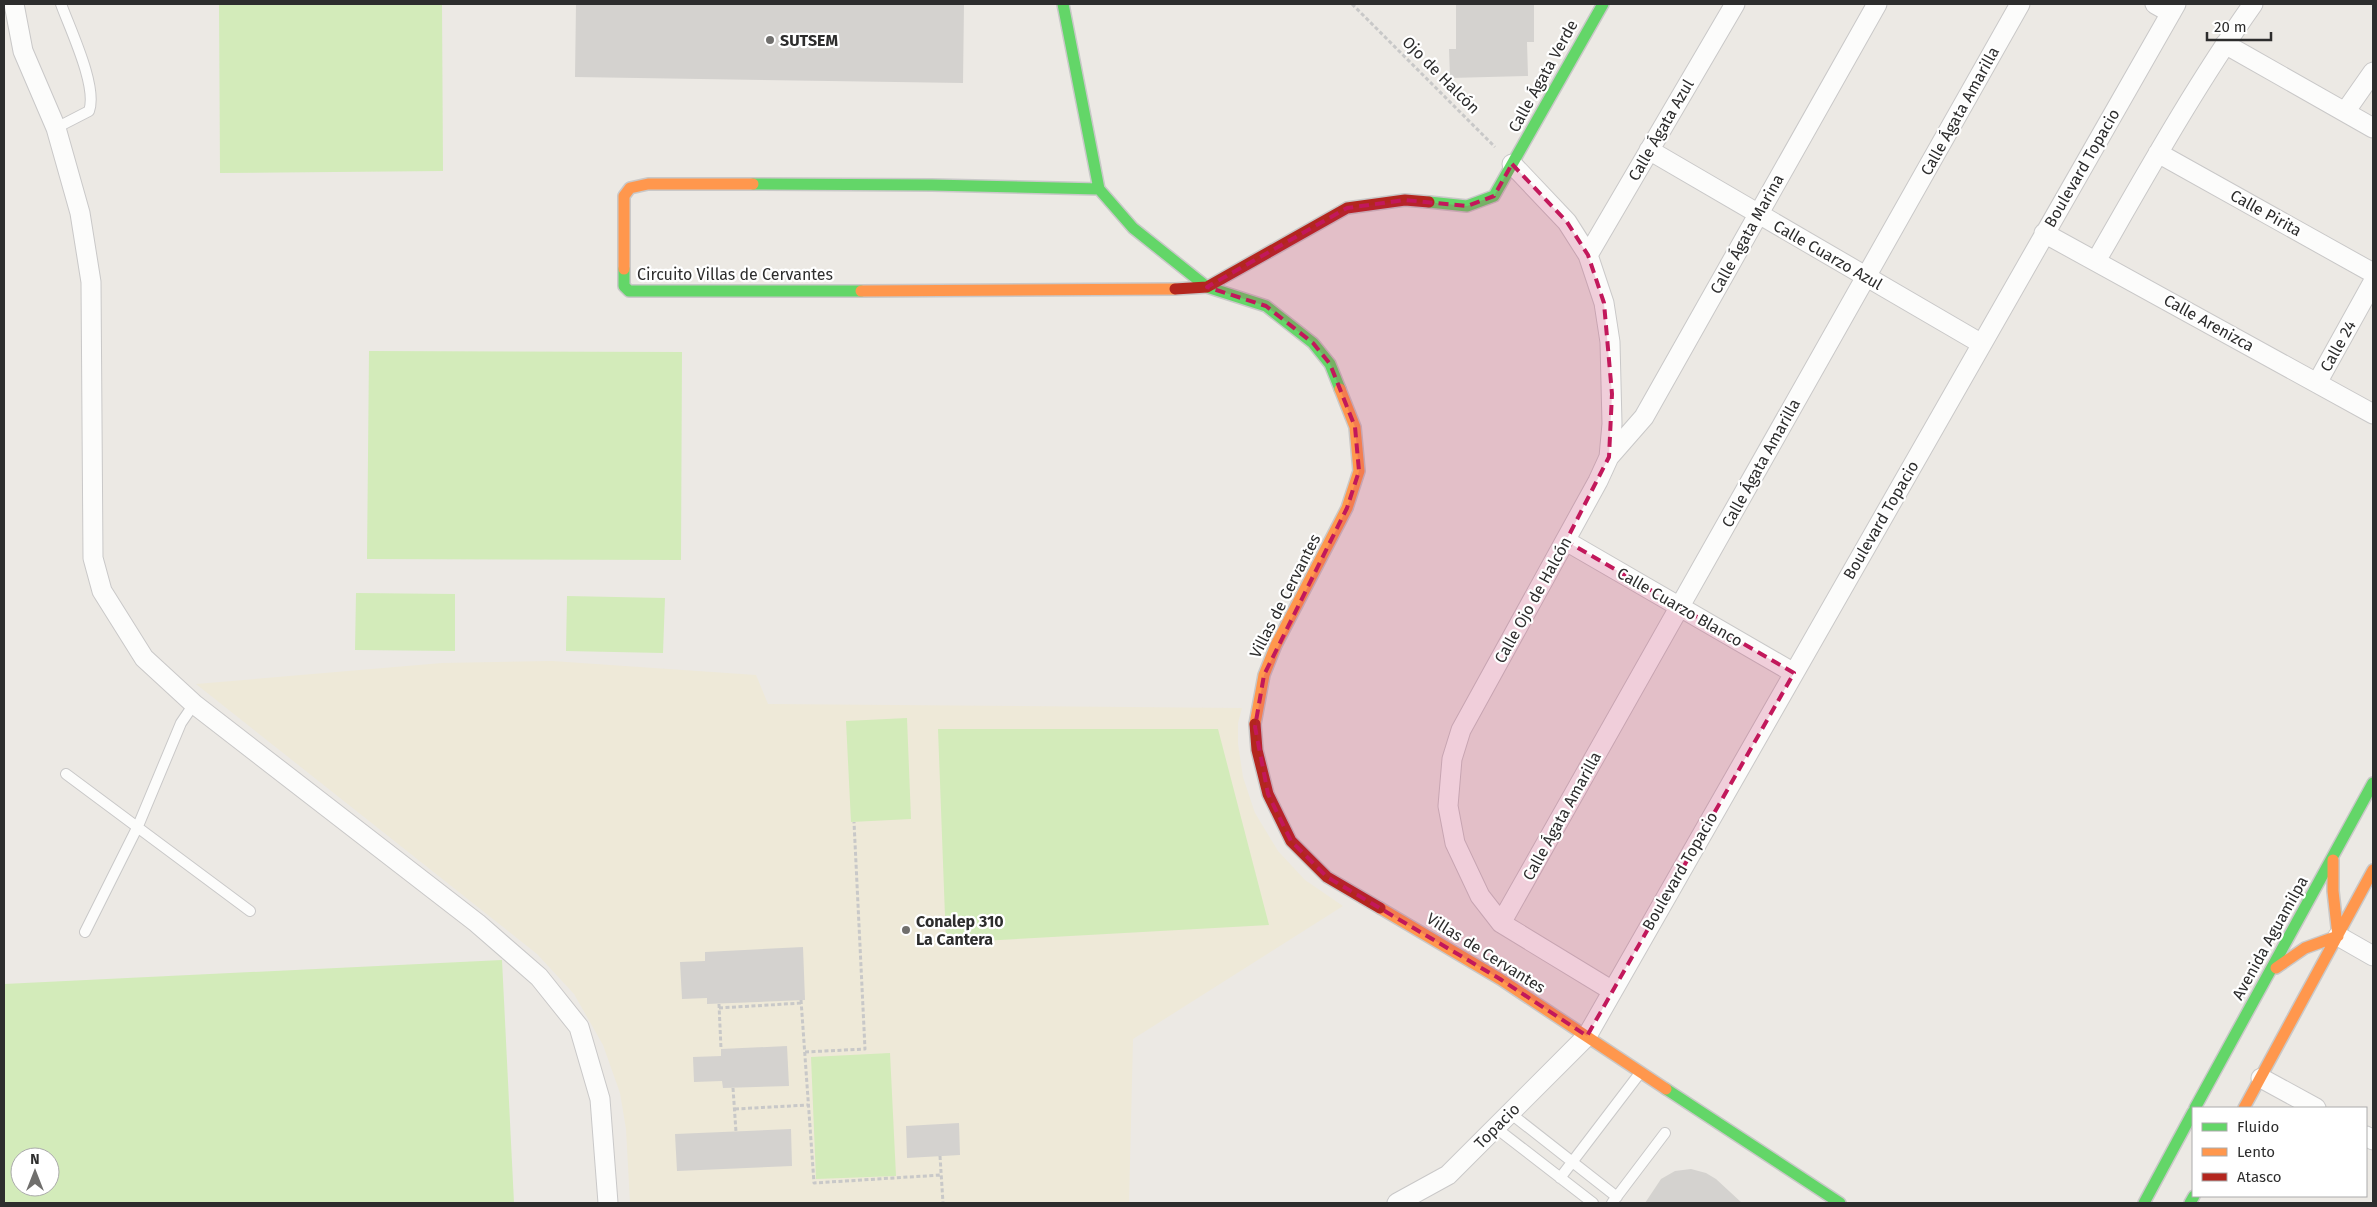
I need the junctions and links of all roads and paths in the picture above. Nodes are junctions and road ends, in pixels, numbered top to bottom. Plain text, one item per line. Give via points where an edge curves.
1 (14, 4) edge
2 (61, 4) edge
3 (1063, 4) edge
4 (1352, 4) edge
5 (1603, 4) edge
6 (1735, 4) edge
7 (1877, 4) edge
8 (2020, 4) edge
9 (2254, 4) edge
10 (2167, 7) edge
11 (2225, 44) junction
12 (2373, 72) edge
13 (2345, 112) junction
14 (56, 128) junction
15 (2373, 128) edge
16 (1649, 150) junction
17 (2158, 153) junction
18 (1512, 164) junction
19 (1099, 189) junction
20 (1758, 214) junction
21 (2044, 233) junction
22 (1588, 256) junction
23 (2096, 261) junction
24 (2373, 273) edge
25 (1866, 277) junction
26 (2373, 282) edge
27 (1207, 287) junction
28 (1982, 344) junction
29 (2317, 383) junction
30 (2373, 414) edge
31 (1608, 457) junction
32 (1566, 541) junction
33 (1680, 607) junction
34 (1794, 673) junction
35 (194, 704) junction
36 (66, 774) dead end
37 (2373, 782) edge
38 (854, 822) dead end
39 (138, 826) junction
40 (2333, 858) junction
41 (2373, 870) edge
42 (250, 912) dead end
43 (1502, 923) junction
44 (85, 932) dead end
45 (2338, 936) junction
46 (2373, 956) edge
47 (2268, 973) junction
48 (1611, 990) junction
49 (1586, 1036) junction
50 (721, 1049) dead end
51 (805, 1052) junction
52 (1641, 1072) junction
53 (2261, 1078) junction
54 (733, 1088) dead end
55 (808, 1104) junction
56 (2196, 1107) edge
57 (2245, 1107) edge
58 (2314, 1107) edge
59 (735, 1109) junction
60 (1510, 1113) junction
61 (2192, 1114) edge
62 (1496, 1128) junction
63 (736, 1132) dead end
64 (1665, 1133) dead end
65 (940, 1156) dead end
66 (1572, 1162) junction
67 (941, 1175) junction
68 (1560, 1178) junction
69 (1615, 1200) edge
70 (608, 1203) edge
71 (943, 1203) edge
72 (1397, 1203) edge
73 (1593, 1203) edge
74 (1840, 1203) edge
75 (2144, 1203) edge

1 - 14 street via 23,51
2 - 14 lane via 90,87 92,102 89,111
3 - 19 street
4 - 18 path, Ojo de Halcón
5 - 18 street, Calle Ágata Verde
6 - 16 street, Calle Ágata Azul
7 - 20 street, Calle Ágata Marina
8 - 25 street, Calle Ágata Amarilla
9 - 11 street
10 - 21 street, Boulevard Topacio
11 - 13 street
11 - 17 street
12 - 13 street
13 - 15 street
14 - 35 street via 80,213 91,282 93,558 102,591 144,658
16 - 20 street, Calle Cuarzo Azul
16 - 22 street, Calle Ágata Azul
17 - 23 street
17 - 24 street, Calle Pirita
18 - 22 street, Calle Ojo de Halcón via 1567,222
18 - 27 street, Calle Ágata Verde via 1494,196 1467,206 1405,200 1347,208
19 - 27 street, Villas de Cervantes via 1133,228
19 - 27 street, Circuito Villas de Cervantes via 648,184 630,188 624,196 624,286 629,291 1156,290
20 - 25 street, Calle Cuarzo Azul
20 - 31 street, Calle Ágata Marina via 1644,416
21 - 23 street, Calle Arenizca
21 - 28 street, Boulevard Topacio
22 - 31 street, Calle Ojo de Halcón via 1604,303 1610,342 1612,424
23 - 29 street, Calle Arenizca
25 - 28 street, Calle Cuarzo Azul
25 - 33 street, Calle Ágata Amarilla
26 - 29 street, Calle 24
27 - 49 street, Villas de Cervantes via 1266,306 1312,343 1330,364 1355,427 1359,471 1347,508 1276,645 1259,697 1255,727 1257,750 1268,794 1279,820 1291,841 1327,877 1500,978
28 - 34 street, Boulevard Topacio
29 - 30 street, Calle Arenizca
31 - 32 street, Calle Ojo de Halcón
32 - 33 street, Calle Cuarzo Blanco
32 - 43 street, Calle Ojo de Halcón via 1461,730 1452,759 1448,806 1456,843 1480,896
33 - 34 street, Calle Cuarzo Blanco
33 - 43 street, Calle Ágata Amarilla
34 - 48 street, Boulevard Topacio
35 - 39 lane via 181,723
35 - 70 street via 469,917 539,977 579,1027 600,1099
36 - 39 lane
37 - 40 street, Avenida Aguamilpa
38 - 51 path via 865,1049
39 - 42 lane
39 - 44 lane
40 - 45 street
40 - 47 street, Avenida Aguamilpa
41 - 45 street
43 - 48 street, Calle Ojo de Halcón
45 - 46 street
45 - 47 street via 2299,950
45 - 53 street
47 - 56 street, Avenida Aguamilpa
48 - 49 street, Boulevard Topacio
49 - 52 street, Villas de Cervantes
49 - 60 street, Topacio
50 - 51 path via 719,1006 802,1002
51 - 55 path
52 - 66 lane
52 - 74 street, Villas de Cervantes
53 - 57 street
53 - 58 street
54 - 59 path
55 - 59 path
55 - 67 path via 814,1183
59 - 63 path
60 - 62 street, Topacio
60 - 66 lane
61 - 75 street
62 - 68 lane
62 - 72 street, Topacio via 1448,1176
64 - 69 lane
65 - 67 path
66 - 68 lane
66 - 69 lane
67 - 71 path
68 - 73 lane

